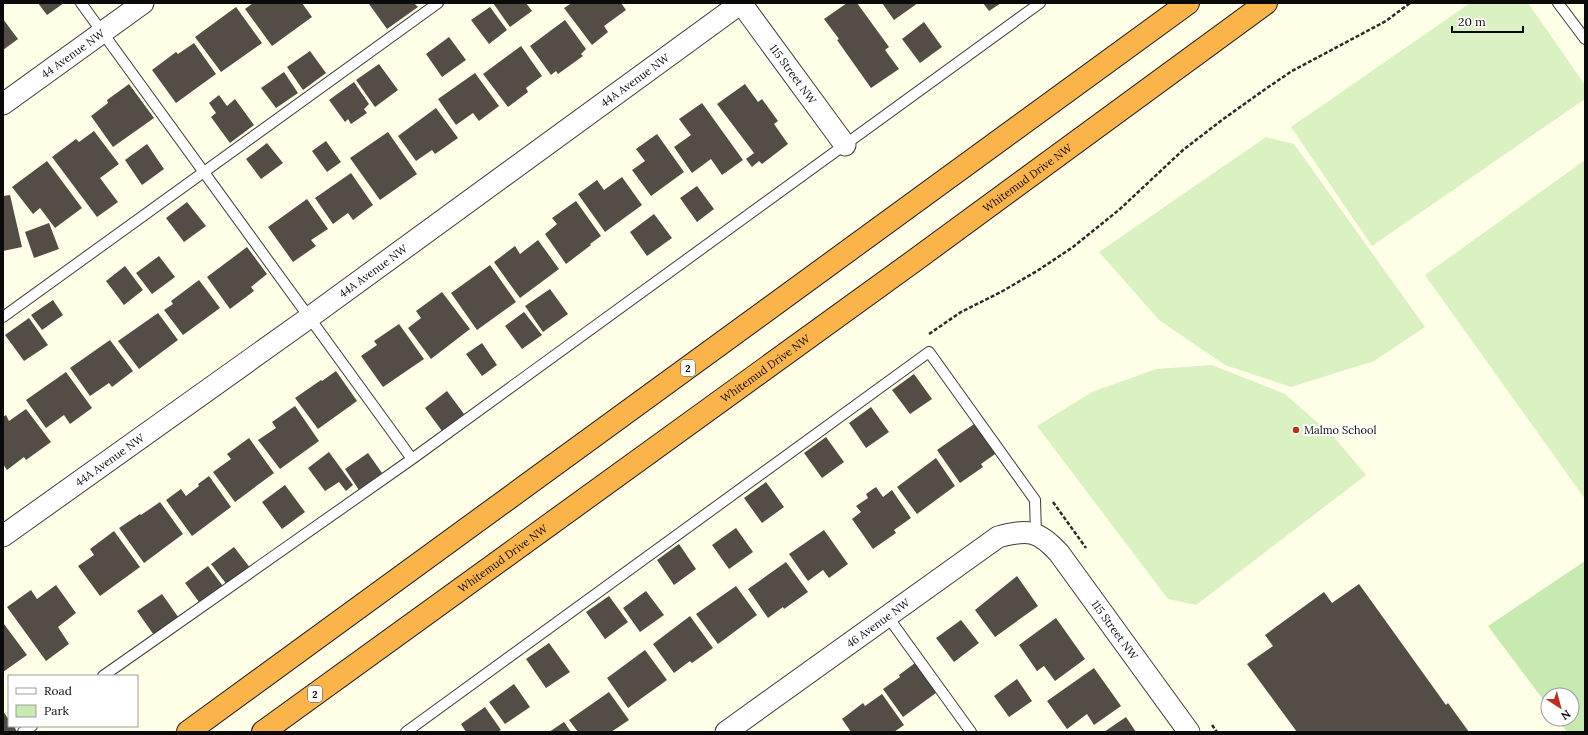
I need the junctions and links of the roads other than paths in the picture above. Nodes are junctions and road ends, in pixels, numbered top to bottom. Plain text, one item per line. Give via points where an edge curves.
1 (81, 3) edge
2 (143, 3) edge
3 (438, 3) edge
4 (741, 3) edge
5 (1040, 3) edge
6 (1188, 3) edge
7 (1266, 3) edge
8 (1558, 3) edge
9 (102, 33) junction
10 (1585, 39) edge
11 (3, 104) edge
12 (845, 145) junction
13 (204, 173) junction
14 (3, 317) edge
15 (310, 317) junction
16 (412, 459) junction
17 (1036, 534) junction
18 (3, 536) edge
19 (888, 617) junction
20 (104, 675) edge
21 (188, 732) edge
22 (263, 732) edge
23 (406, 732) edge
24 (726, 732) edge
25 (971, 732) edge
26 (1189, 732) edge

1 - 9 lane
2 - 9 street, 44 Avenue NW
3 - 13 lane
4 - 12 street, 115 Street NW
4 - 15 street, 44A Avenue NW
5 - 12 lane
6 - 21 highway, 2
7 - 22 highway, Whitemud Drive NW / 2 via 912,263
8 - 10 lane
9 - 11 street, 44 Avenue NW
9 - 13 lane
12 - 16 lane
13 - 14 lane
13 - 15 lane
15 - 16 lane
15 - 18 street, 44A Avenue NW
16 - 20 lane
17 - 19 street, 46 Avenue NW via 1022,531 998,537
17 - 23 lane via 1035,500 929,352
17 - 26 street, 115 Street NW via 1049,542 1059,553
19 - 24 street, 46 Avenue NW
19 - 25 lane

